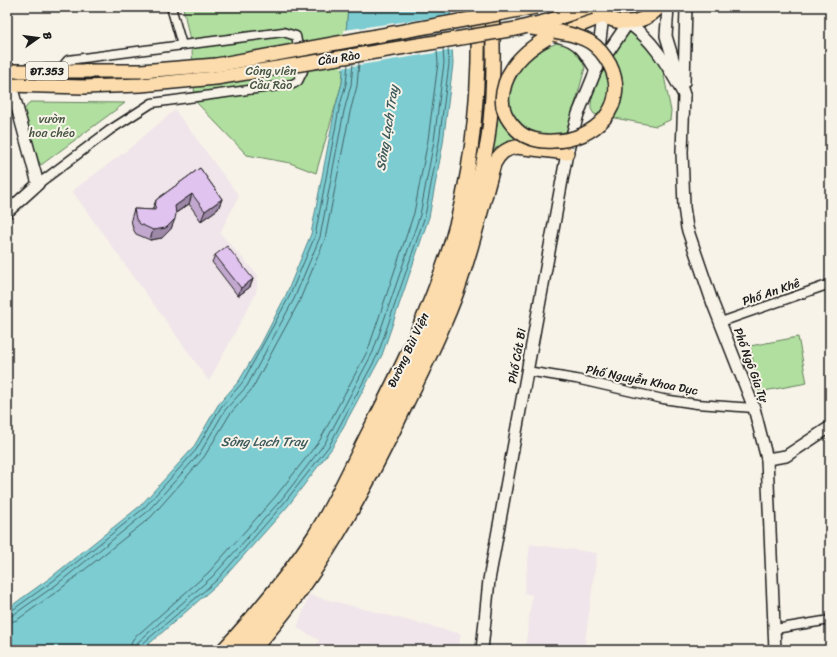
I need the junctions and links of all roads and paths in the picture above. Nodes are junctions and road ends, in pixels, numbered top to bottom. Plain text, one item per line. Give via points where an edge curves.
1 (171, 7) edge
2 (478, 7) edge
3 (492, 7) edge
4 (536, 7) edge
5 (591, 7) edge
6 (594, 7) edge
7 (659, 7) edge
8 (668, 7) edge
9 (686, 7) edge
10 (604, 16) junction
11 (628, 22) junction
12 (524, 28) junction
13 (550, 37) junction
14 (182, 45) junction
15 (596, 70) junction
16 (7, 71) edge
17 (59, 71) junction
18 (9, 85) edge
19 (684, 95) junction
20 (567, 153) junction
21 (38, 184) junction
22 (7, 212) edge
23 (467, 244) junction
24 (830, 284) edge
25 (721, 322) junction
26 (527, 371) junction
27 (754, 408) junction
28 (830, 427) edge
29 (767, 459) junction
30 (830, 620) edge
31 (775, 629) junction
32 (223, 650) edge
33 (238, 650) edge
34 (253, 650) edge
35 (482, 650) edge
36 (775, 650) edge

1 - 14 street
2 - 32 main road, Đường Bùi Viện via 478,76 473,138 453,235 434,291 379,413 315,534 271,596
3 - 23 main road, Đường Bùi Viện via 494,72 488,140
4 - 17 main road, Cầu Rào / ĐT.353, bridge via 216,66 141,71
5 - 12 main road, Cầu Rào, bridge
6 - 10 main road
7 - 11 main road via 642,20
8 - 19 street, Phố Ngô Gia Tự via 666,36
9 - 19 street
10 - 11 main road via 615,21
10 - 13 main road
10 - 15 street, Phố Cát Bi
11 - 15 street, Phố Cát Bi
11 - 19 street via 655,46
12 - 13 main road, bridge via 567,33 586,40 603,54 612,70 615,87 609,111 595,127 576,139 546,142 520,133 505,115 502,104 508,72 529,50
12 - 18 main road, Cầu Rào / ĐT.353, bridge via 216,78 142,85
13 - 15 street via 569,39 581,47
14 - 17 street via 68,60
14 - 21 street via 290,33 296,36 303,71 294,84 152,103 110,130
15 - 20 street, Phố Cát Bi via 578,114
16 - 17 main road, ĐT.353
18 - 21 street
19 - 25 street, Phố Ngô Gia Tự via 682,160 687,228
20 - 23 main road, Đường Bùi Viện via 516,147 502,152 494,164
20 - 26 street, Phố Cát Bi
21 - 22 street
23 - 33 main road, Đường Bùi Viện via 425,342 344,504 304,571
23 - 34 main road, Đường Bùi Viện via 441,332 353,510 299,595
24 - 25 street, Phố An Khê
25 - 27 street, Phố Ngô Gia Tự
26 - 27 street, Phố Nguyễn Khoa Dục via 576,379 663,399
26 - 35 street, Phố Cát Bi via 489,580
27 - 29 street, Phố Ngô Gia Tự
28 - 29 street via 786,456
29 - 31 street, Phố Ngô Gia Tự
30 - 31 street
31 - 36 street, Phố Ngô Gia Tự

